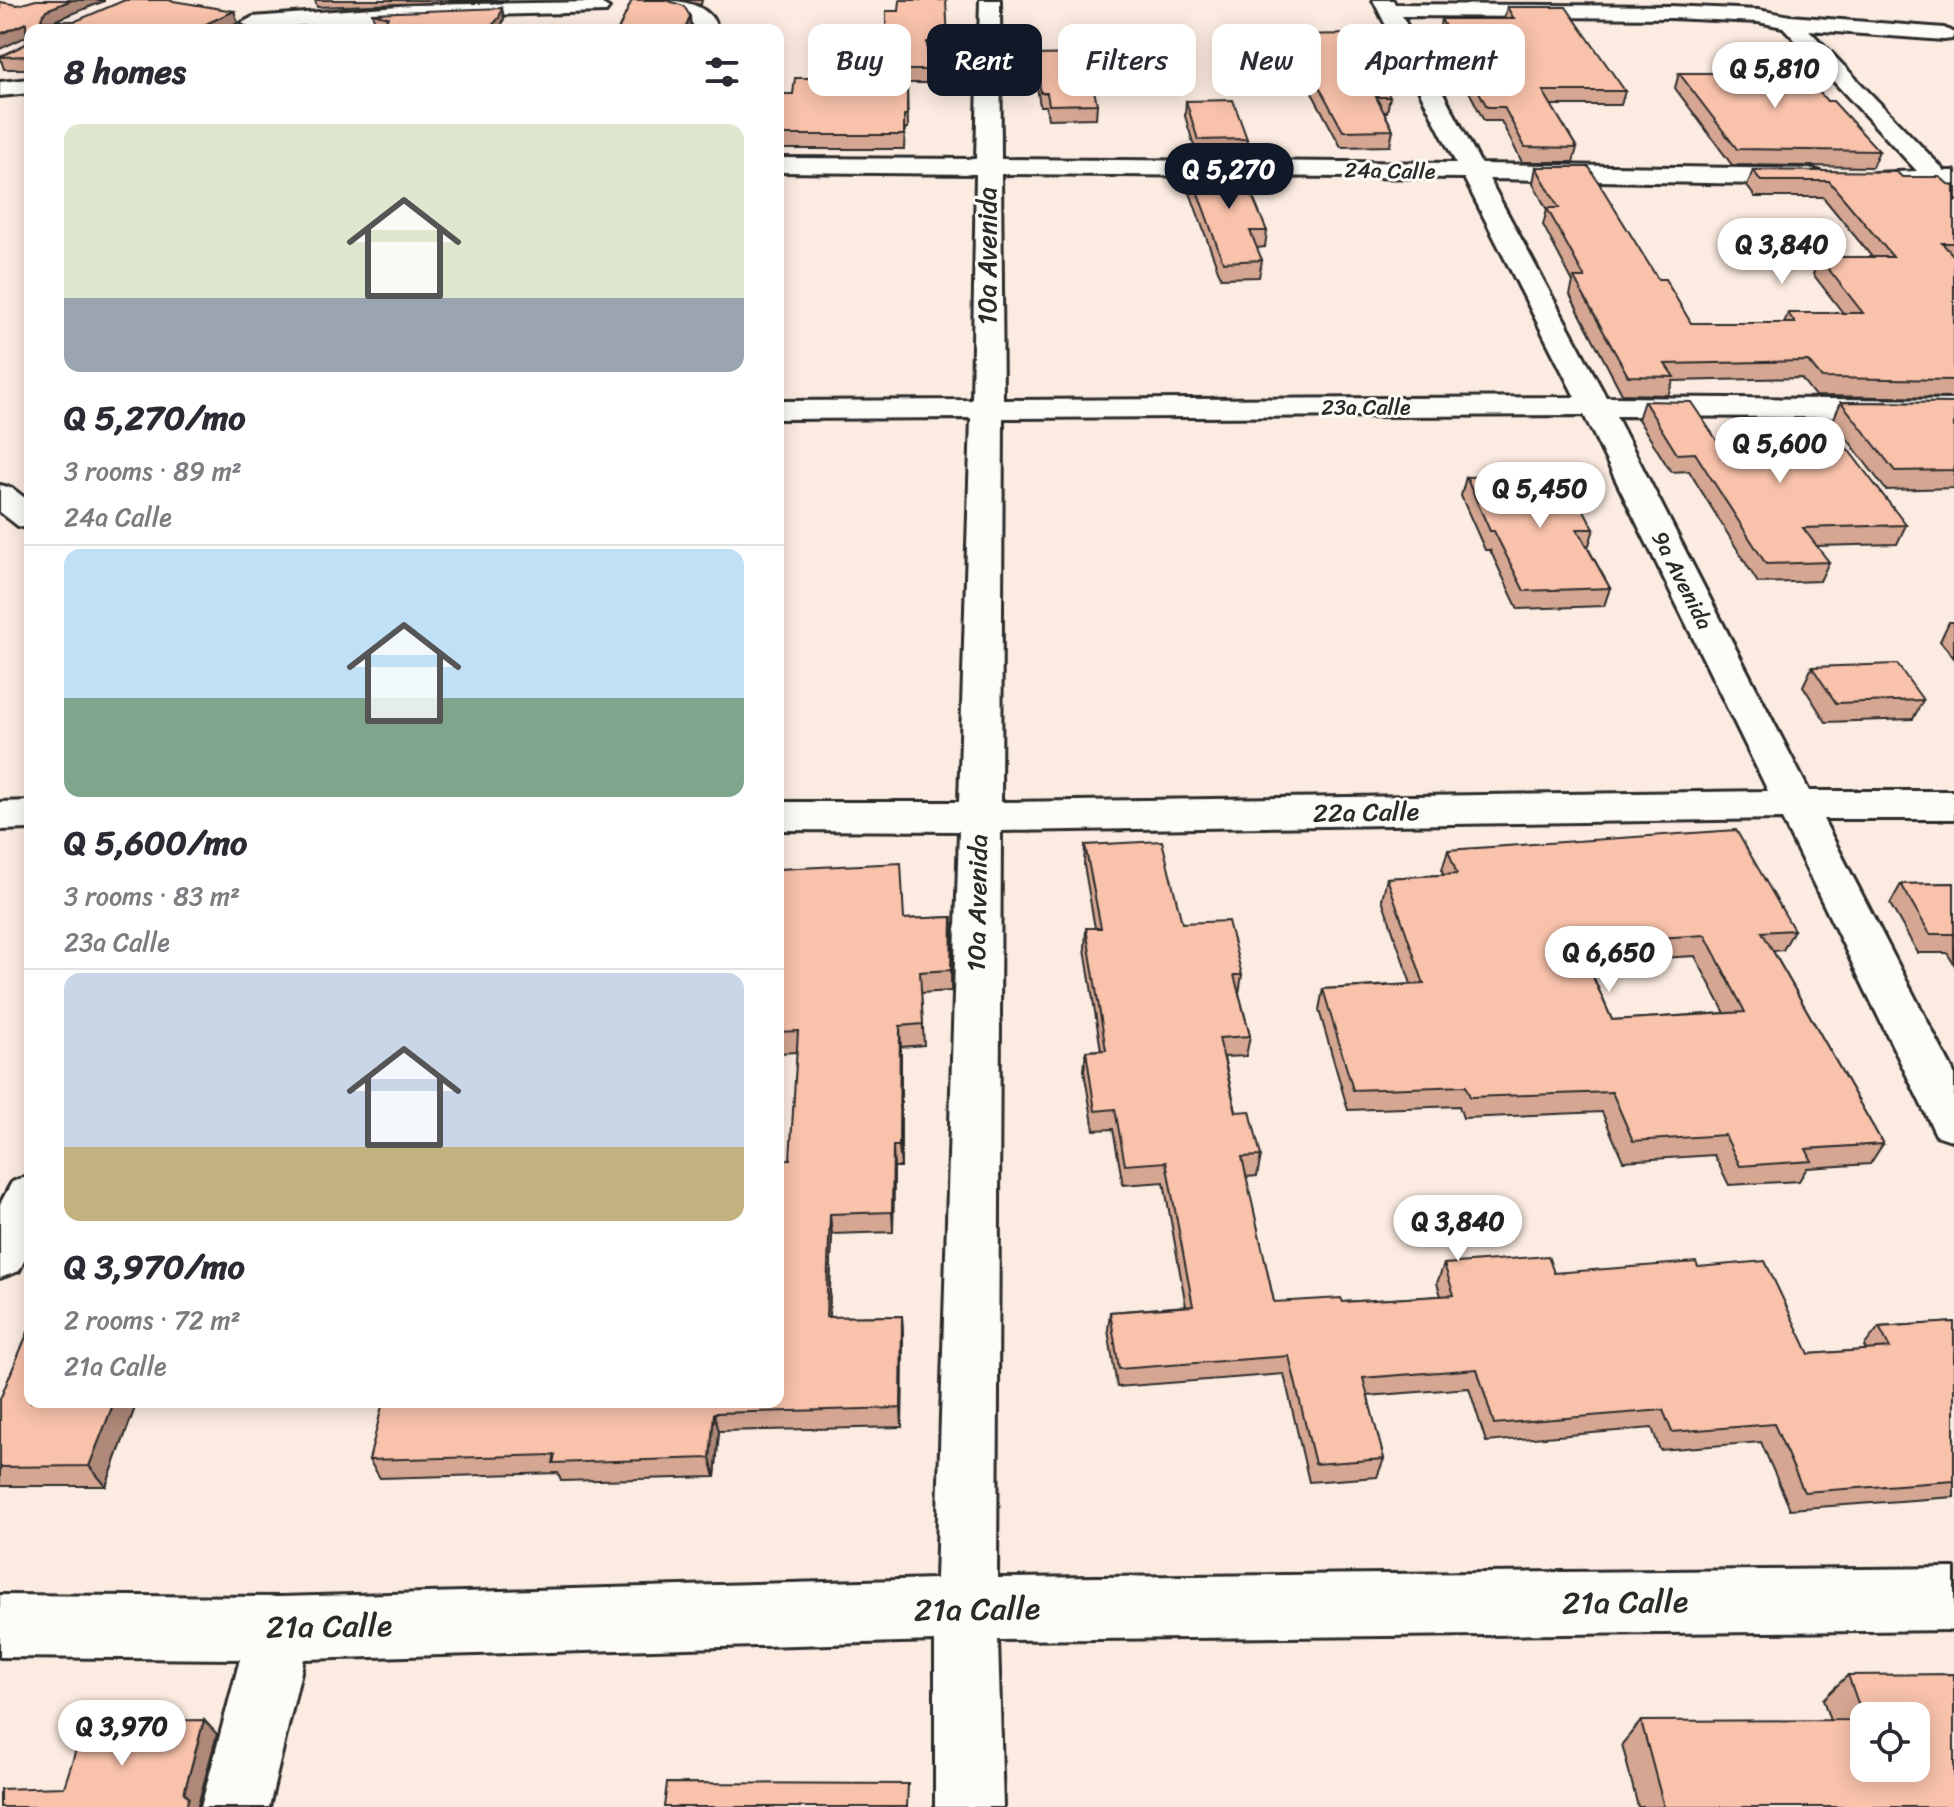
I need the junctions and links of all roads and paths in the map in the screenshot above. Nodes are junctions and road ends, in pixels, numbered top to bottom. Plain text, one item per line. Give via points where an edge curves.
1 (318, 0) edge
2 (657, 0) edge
3 (990, 0) edge
4 (601, 4) edge
5 (1386, 5) edge
6 (1790, 22) junction
7 (254, 24) edge
8 (277, 24) edge
9 (591, 24) edge
10 (706, 24) edge
11 (1944, 34) dead end
12 (24, 87) edge
13 (0, 89) edge
14 (784, 165) edge
15 (988, 165) junction
16 (1474, 171) junction
17 (1830, 177) edge
18 (1860, 178) edge
19 (1949, 185) edge
20 (1595, 406) junction
21 (987, 408) junction
22 (1954, 409) edge
23 (784, 410) edge
24 (0, 495) edge
25 (24, 514) edge
26 (1797, 804) junction
27 (1954, 805) edge
28 (24, 815) edge
29 (0, 816) edge
30 (784, 816) edge
31 (978, 819) junction
32 (1954, 1121) edge
33 (24, 1209) edge
34 (0, 1255) edge
35 (1954, 1599) edge
36 (966, 1609) junction
37 (0, 1626) edge
38 (280, 1628) junction
39 (235, 1807) edge
40 (969, 1807) edge

1 - 7 street
2 - 10 street via 701,14
3 - 15 street, 10a Avenida
4 - 8 street via 412,11
4 - 9 street
5 - 6 street via 1670,12
5 - 16 street, 9a Avenida
6 - 11 street
6 - 19 street
12 - 13 street
14 - 15 street, 24a Calle
15 - 16 street, 24a Calle
15 - 21 street, 10a Avenida
16 - 17 street, 24a Calle
16 - 20 street, 9a Avenida
18 - 19 street
20 - 21 street, 23a Calle
20 - 22 street, 23a Calle
20 - 26 street, 9a Avenida
21 - 23 street, 23a Calle
21 - 31 street, 10a Avenida
24 - 25 street
26 - 27 street, 22a Calle
26 - 31 street, 22a Calle
26 - 32 street, 9a Avenida
28 - 29 street
30 - 31 street, 22a Calle
31 - 36 street, 10a Avenida
33 - 34 street
35 - 36 street, 21a Calle
36 - 38 street, 21a Calle
36 - 40 street, 10a Avenida
37 - 38 street, 21a Calle
38 - 39 street

